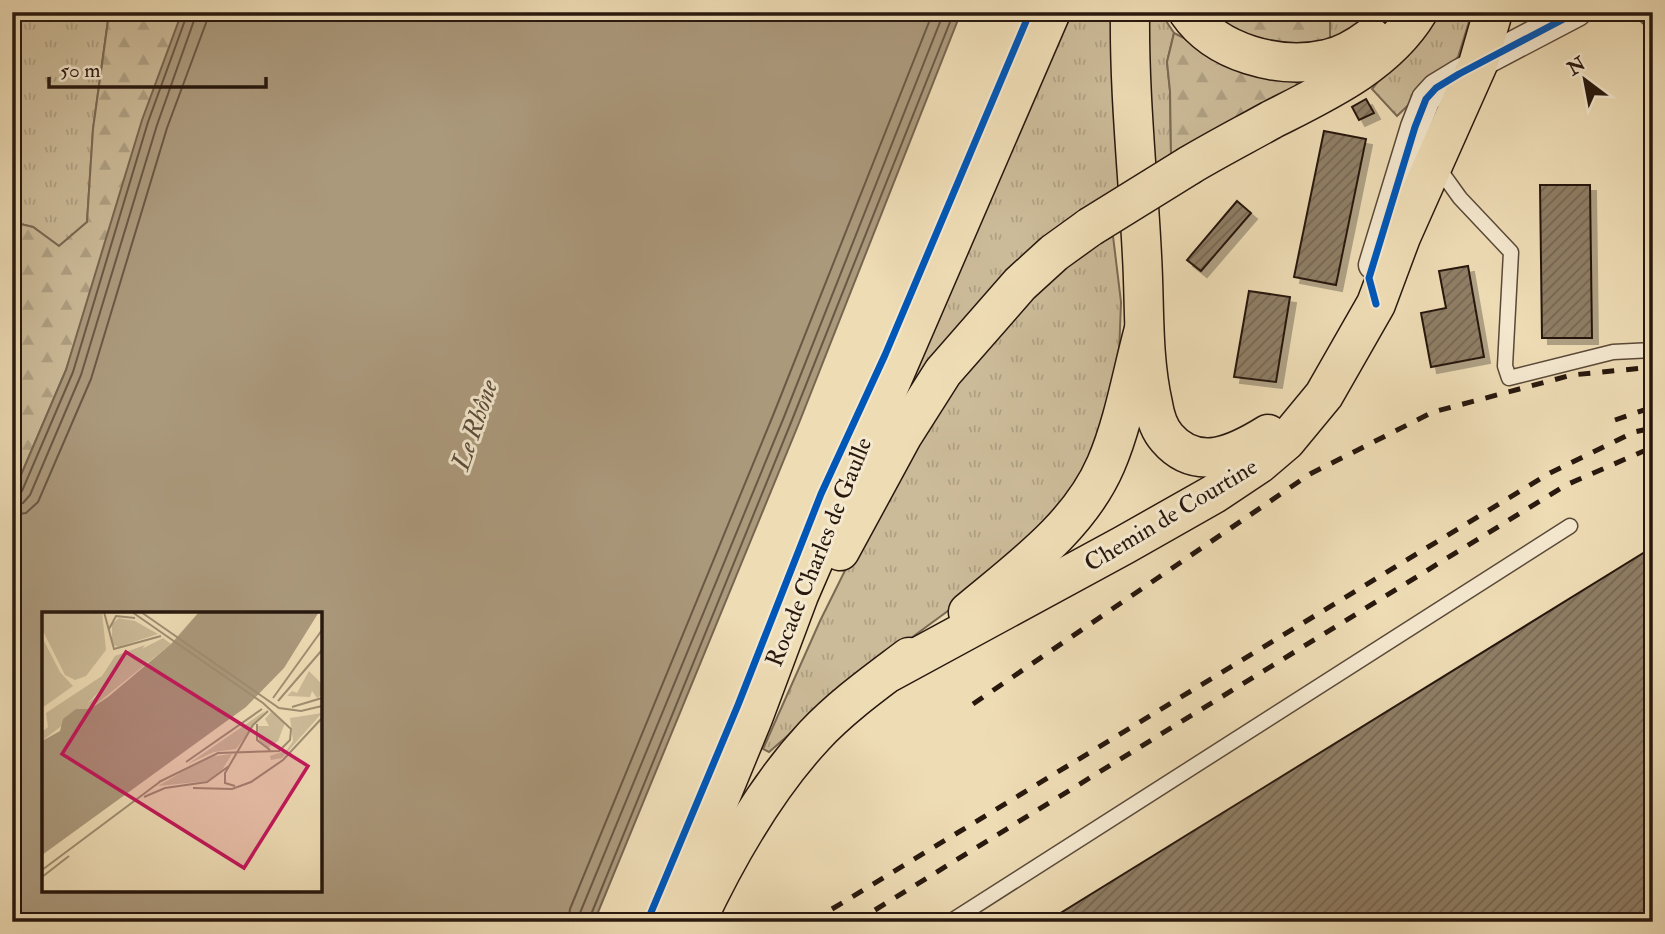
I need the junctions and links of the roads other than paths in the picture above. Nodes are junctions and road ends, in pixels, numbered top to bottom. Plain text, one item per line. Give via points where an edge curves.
1 (1051, 12) edge
2 (1130, 12) edge
3 (1188, 12) edge
4 (1399, 12) edge
5 (1418, 12) edge
6 (1493, 12) edge
7 (1577, 12) edge
8 (1478, 64) junction
9 (1434, 162) junction
10 (1376, 304) junction
11 (1144, 329) junction
12 (1653, 350) edge
13 (1324, 395) junction
14 (1570, 526) dead end
15 (890, 671) junction
16 (753, 718) junction
17 (669, 922) edge
18 (696, 922) edge
19 (950, 922) edge

1 - 16 main road, Rocade Charles de Gaulle via 805,582
2 - 11 main road
3 - 4 main road via 1221,42 1255,57 1290,63 1328,59 1361,44
5 - 16 main road, bridge via 1376,60 1090,227 1020,284 943,372 904,435
6 - 8 main road, Chemin de Courtine
7 - 8 street
8 - 9 main road, Chemin de Courtine
8 - 10 street via 1436,88 1426,99 1369,278
9 - 10 main road, Chemin de Courtine
9 - 12 lane via 1460,198 1511,252 1505,366 1509,378 1612,352
10 - 13 main road, Chemin de Courtine
11 - 13 main road via 1157,421 1184,452 1203,458 1225,456 1275,430
11 - 15 main road via 1106,464 1068,523 955,624
13 - 15 main road, Chemin de Courtine via 1286,441 1214,494
14 - 19 lane
15 - 18 main road via 814,736 788,767 715,880
16 - 17 main road, Rocade Charles de Gaulle

